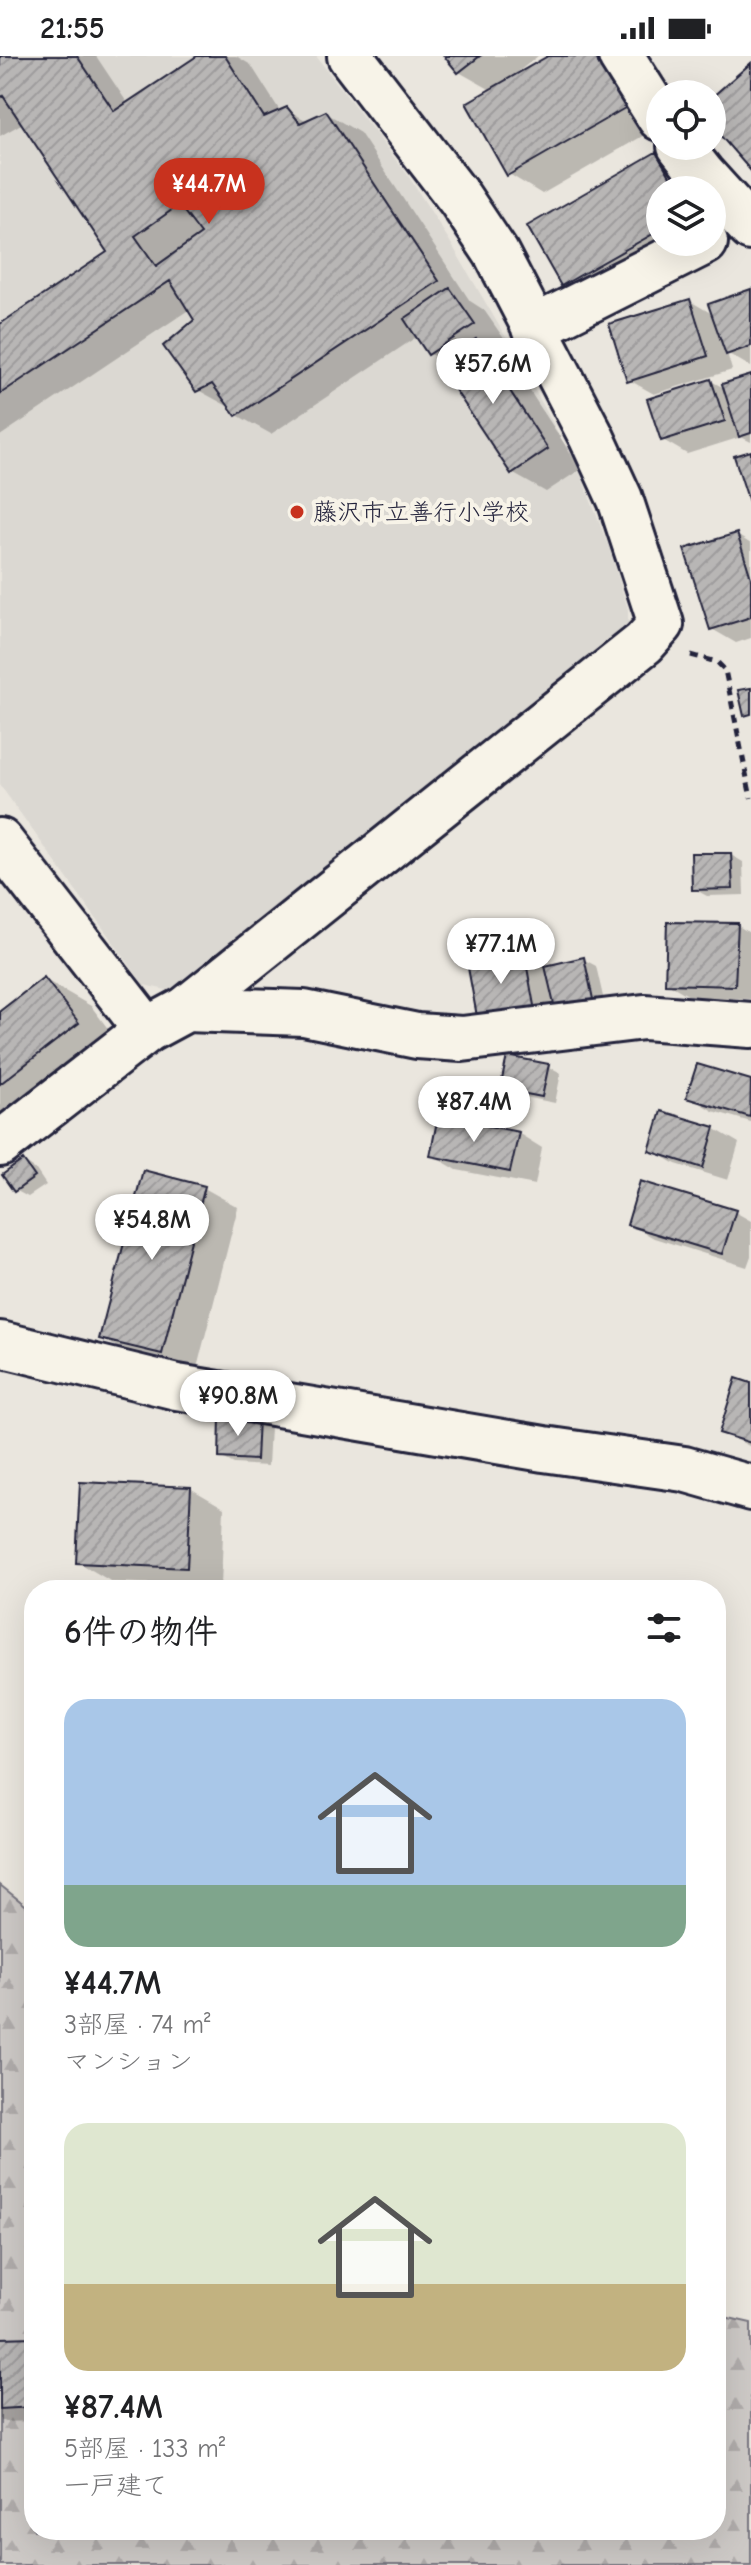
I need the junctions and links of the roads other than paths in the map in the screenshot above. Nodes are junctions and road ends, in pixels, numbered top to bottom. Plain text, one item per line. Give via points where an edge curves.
1 (350, 56) edge
2 (621, 56) edge
3 (646, 96) edge
4 (691, 160) edge
5 (740, 227) edge
6 (677, 256) edge
7 (534, 328) junction
8 (0, 841) edge
9 (186, 1009) junction
10 (751, 1025) edge
11 (147, 1030) junction
12 (0, 1144) edge
13 (0, 1344) edge
14 (751, 1488) edge

1 - 7 street via 460,199 496,253
2 - 3 street
4 - 5 street
6 - 7 street
7 - 9 street via 620,499 661,624 644,643
8 - 11 street
9 - 10 street via 304,1013 417,1036 462,1039 644,1017
9 - 11 street
11 - 12 street
13 - 14 street via 177,1387 684,1469

